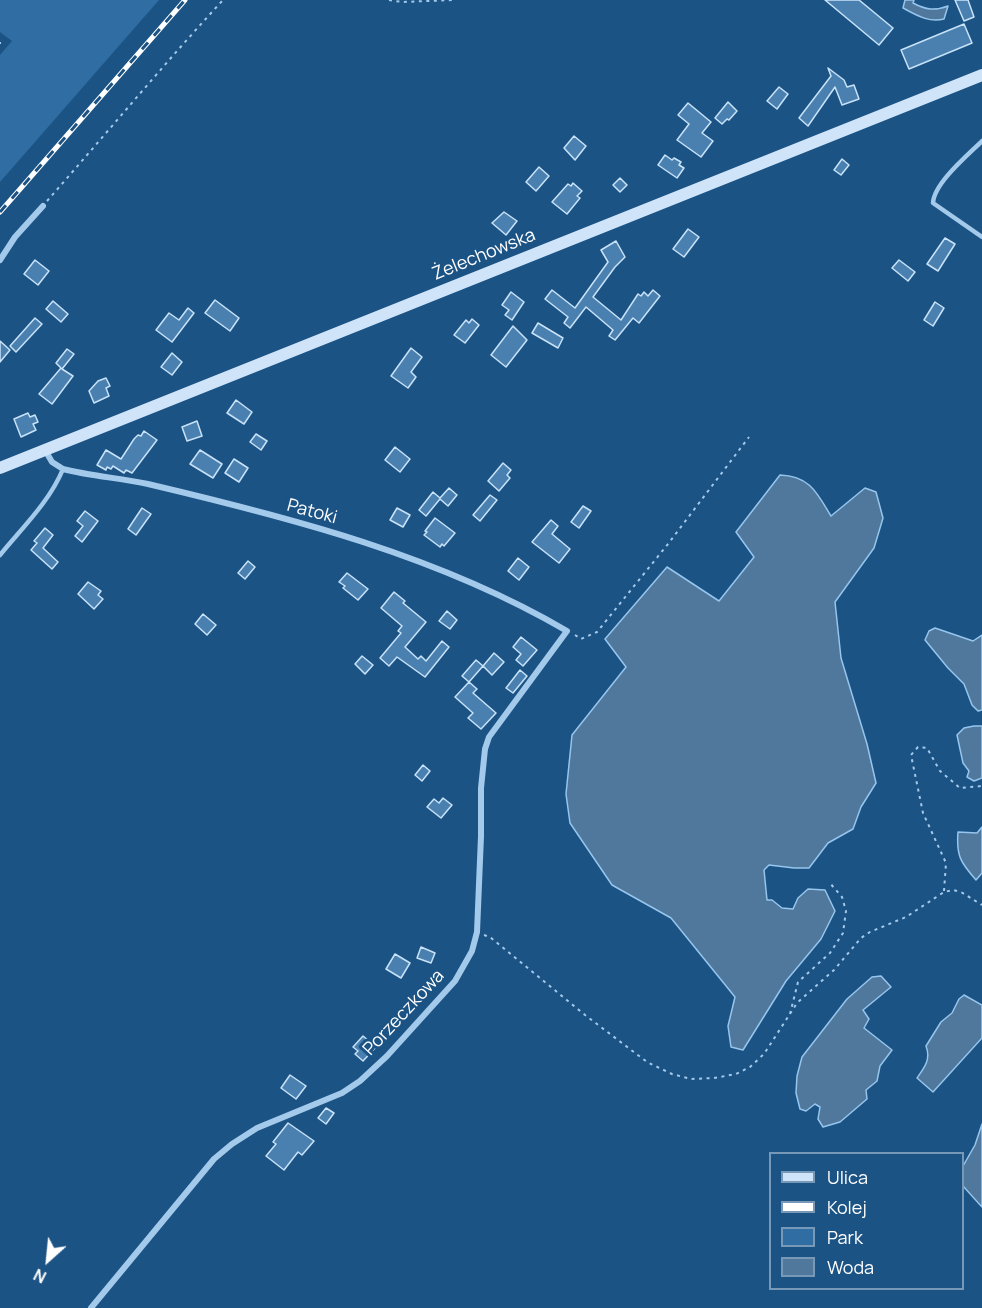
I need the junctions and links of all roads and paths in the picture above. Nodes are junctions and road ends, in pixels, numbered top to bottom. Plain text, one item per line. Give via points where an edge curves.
1 (223, 0) edge
2 (389, 0) edge
3 (453, 0) edge
4 (982, 75) edge
5 (982, 141) edge
6 (43, 206) joint
7 (982, 237) edge
8 (0, 260) edge
9 (749, 436) dead end
10 (45, 449) junction
11 (0, 468) edge
12 (63, 469) junction
13 (0, 555) edge
14 (567, 631) junction
15 (982, 786) edge
16 (829, 882) dead end
17 (944, 892) junction
18 (982, 905) edge
19 (477, 932) junction
20 (789, 1017) junction
21 (91, 1308) edge

1 - 6 path
2 - 3 path
4 - 10 main road, Żelechowska
5 - 7 lane via 940,186 933,203
6 - 8 street
9 - 14 path via 597,632 581,639
10 - 11 main road, Żelechowska
10 - 12 street via 52,462
12 - 13 lane via 57,483
12 - 14 street, Patoki via 145,484 355,539 461,579
14 - 19 street, Porzeczkowa via 484,749
15 - 17 path via 960,788 940,771 927,748 918,747 911,755 923,813 946,863
16 - 20 path via 842,897 846,911 843,933 830,953 798,982
17 - 18 path via 961,892
17 - 20 path via 906,917 861,938 834,970 797,1003
19 - 20 path via 490,937 647,1062 672,1074 691,1079 736,1074 764,1054
19 - 21 street, Porzeczkowa via 472,951 455,981 387,1056 342,1093 257,1128 232,1144 214,1160

